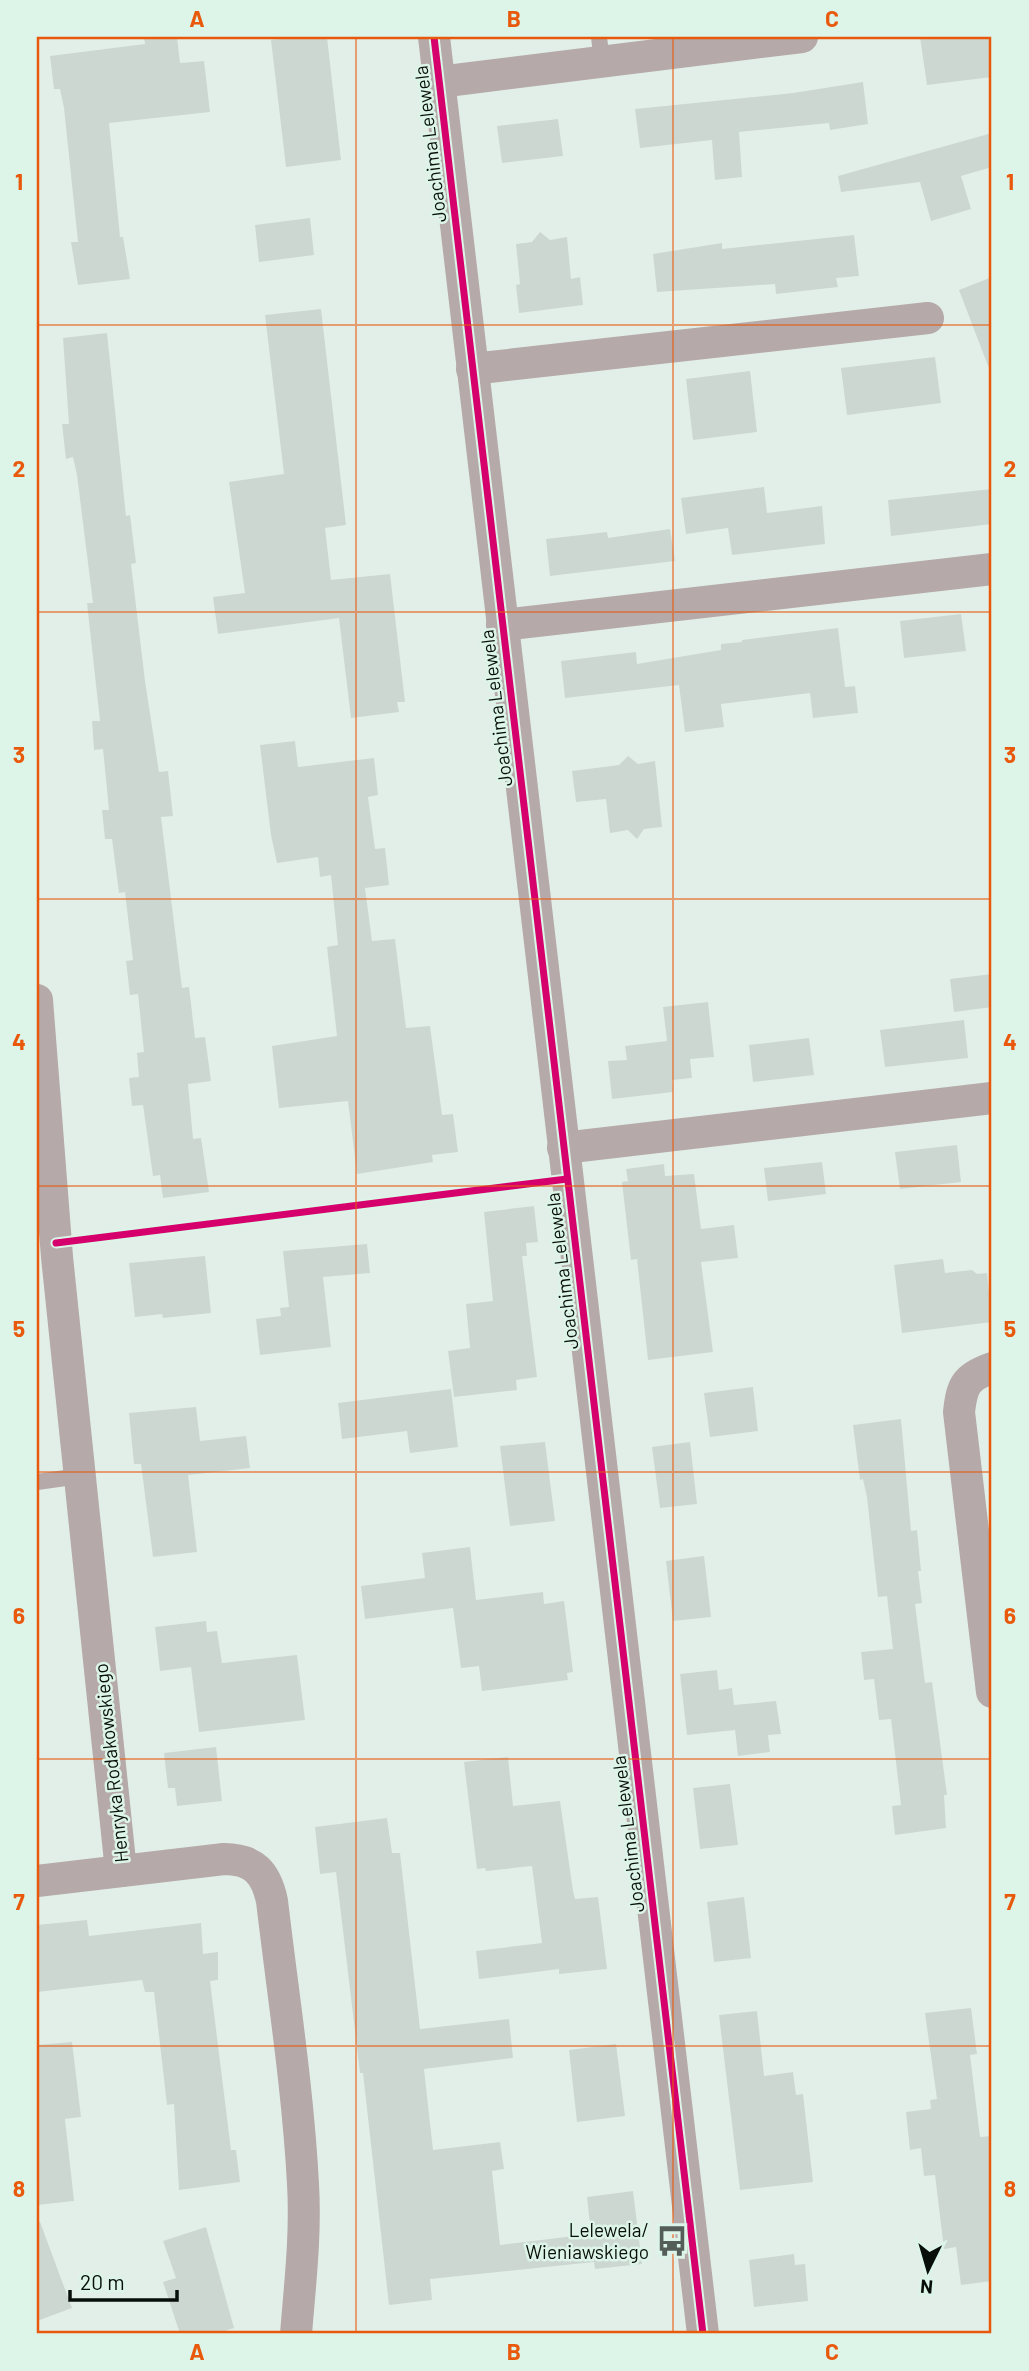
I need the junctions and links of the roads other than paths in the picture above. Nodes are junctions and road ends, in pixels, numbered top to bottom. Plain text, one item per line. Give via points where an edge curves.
1 (434, 37) edge
2 (802, 37) edge
3 (601, 50) edge
4 (439, 82) junction
5 (928, 318) dead end
6 (472, 369) junction
7 (992, 569) edge
8 (502, 625) junction
9 (37, 1000) edge
10 (992, 1098) edge
11 (563, 1148) junction
12 (50, 1253) edge
13 (992, 1368) edge
14 (80, 1476) junction
15 (37, 1482) edge
16 (992, 1692) edge
17 (121, 1871) junction
18 (37, 1881) edge
19 (296, 2334) edge
20 (703, 2334) edge

1 - 4 street, Joachima Lelewela
2 - 3 street, Joachima Lelewela
3 - 4 street, Joachima Lelewela
4 - 6 street, Joachima Lelewela
5 - 6 street
6 - 8 street, Joachima Lelewela
7 - 8 street, Joachima Lelewela
8 - 11 street, Joachima Lelewela
9 - 12 street, Henryka Rodakowskiego
10 - 11 street
11 - 20 street, Joachima Lelewela
12 - 14 street, Henryka Rodakowskiego
13 - 16 street via 974,1374 965,1384 959,1412
14 - 15 lane
14 - 17 street, Henryka Rodakowskiego
17 - 18 street
17 - 19 street, Henryka Rodakowskiego via 238,1859 257,1867 269,1887 303,2185

